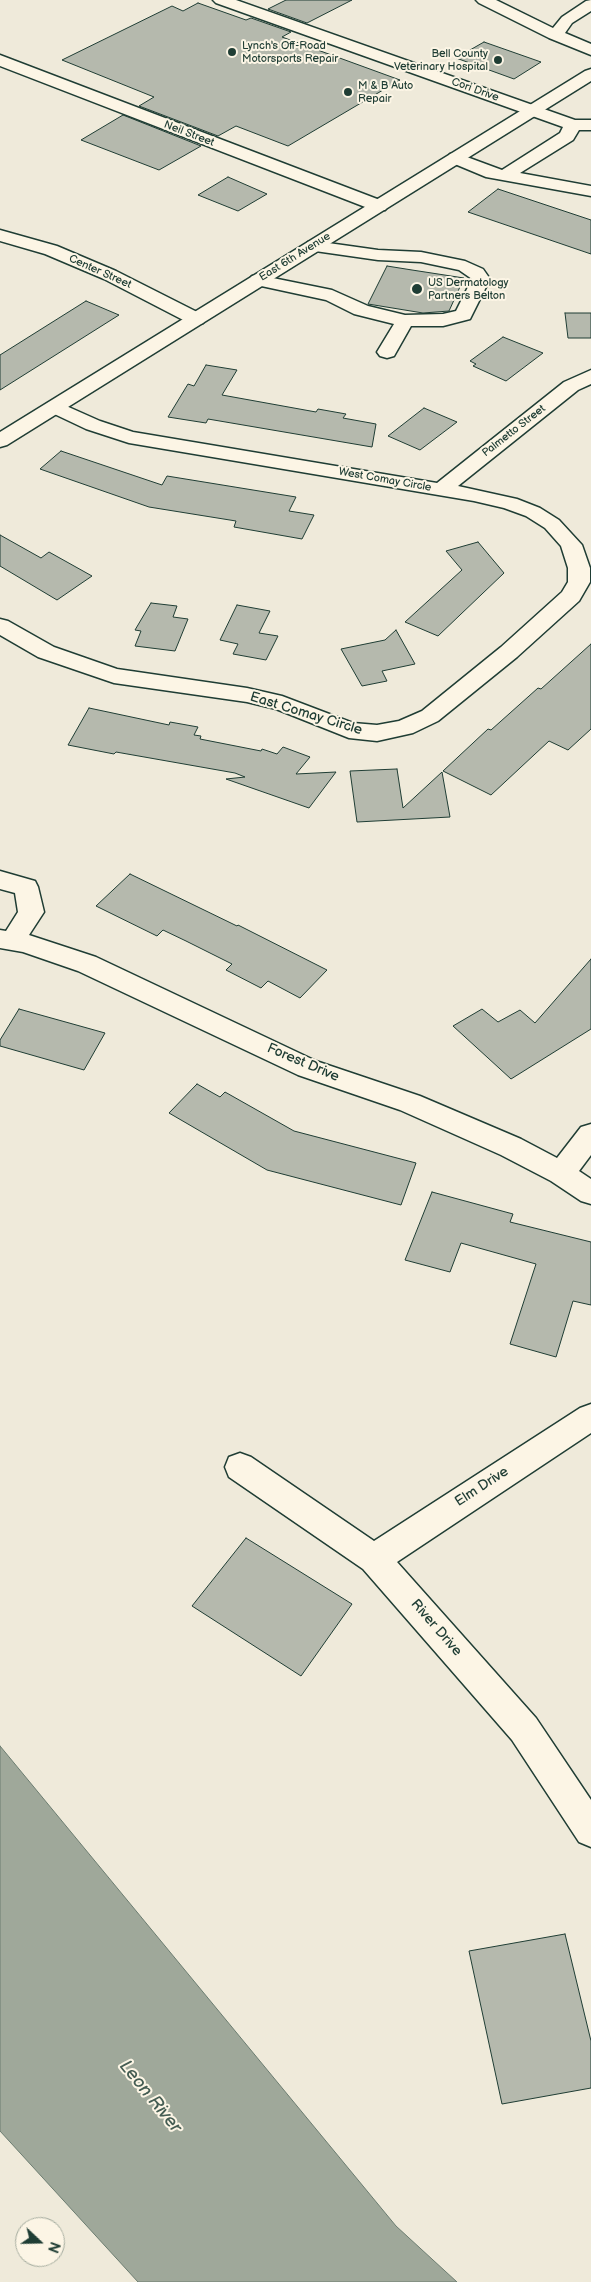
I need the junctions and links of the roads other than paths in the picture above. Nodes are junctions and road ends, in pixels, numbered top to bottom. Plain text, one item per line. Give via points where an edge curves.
1 (221, 0) edge
2 (484, 0) edge
3 (591, 4) edge
4 (555, 35) junction
5 (591, 50) edge
6 (0, 60) edge
7 (591, 74) edge
8 (532, 110) junction
9 (573, 125) junction
10 (591, 125) edge
11 (456, 158) junction
12 (507, 174) junction
13 (591, 191) edge
14 (379, 206) junction
15 (0, 235) edge
16 (314, 246) junction
17 (258, 280) junction
18 (196, 319) junction
19 (405, 320) junction
20 (387, 352) dead end
21 (591, 376) edge
22 (56, 407) junction
23 (0, 441) edge
24 (440, 490) junction
25 (0, 626) edge
26 (509, 652) joint
27 (0, 880) edge
28 (6, 940) edge
29 (591, 1136) edge
30 (561, 1173) junction
31 (591, 1193) edge
32 (591, 1417) edge
33 (240, 1467) dead end
34 (374, 1558) junction
35 (591, 1830) edge

1 - 8 street, Cori Drive
2 - 4 street
3 - 4 street via 567,20
4 - 5 street
6 - 14 street, Neil Street
7 - 8 street, East 6th Avenue
8 - 9 street, Cori Drive
8 - 11 street, East 6th Avenue
9 - 10 street
9 - 12 street via 567,136
11 - 12 street via 492,173
11 - 14 street, East 6th Avenue
12 - 13 street
14 - 16 street, East 6th Avenue
15 - 18 street, Center Street via 51,250 110,275
16 - 17 street, East 6th Avenue
16 - 19 street via 354,253 421,257 465,266 481,279 463,315 443,320
17 - 18 street, East 6th Avenue
17 - 19 street via 332,296 361,310
18 - 22 street, East 6th Avenue
19 - 20 street
21 - 24 street, Palmetto Street via 571,386
22 - 23 street, East 6th Avenue
22 - 24 street, West Comay Circle via 93,425 129,437
24 - 26 street, West Comay Circle via 510,503 533,512 562,534 575,554 579,582 571,596
25 - 26 street, East Comay Circle via 46,652 114,676 247,695 282,703 349,730 365,732 405,728 420,722
27 - 28 street via 26,887 31,912
28 - 30 street, Forest Drive via 87,964 307,1068 410,1103 512,1147
29 - 30 street
30 - 31 street
32 - 34 street, Elm Drive
33 - 34 street, River Drive
34 - 35 street, River Drive via 524,1729

